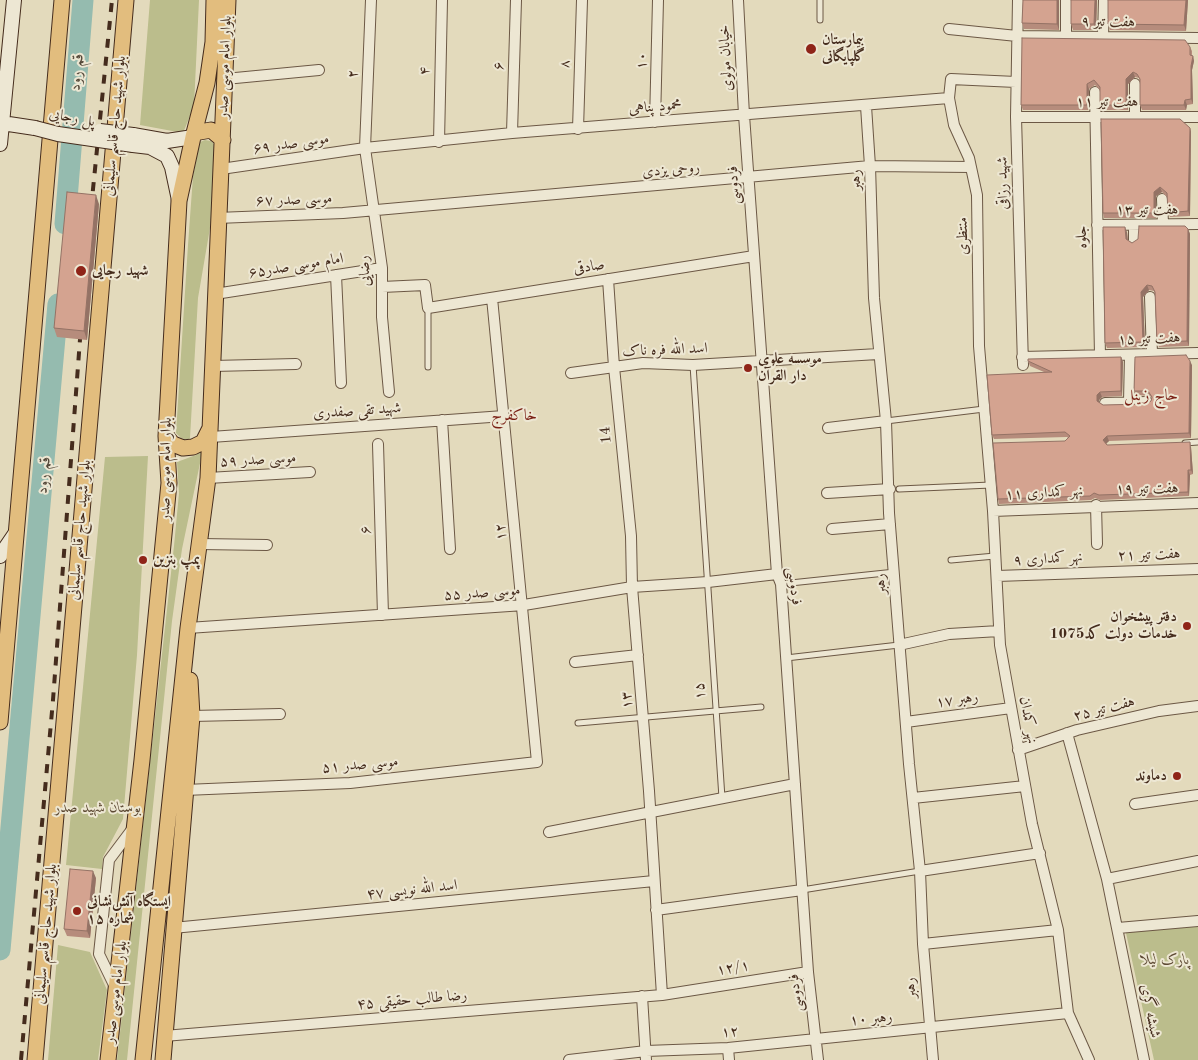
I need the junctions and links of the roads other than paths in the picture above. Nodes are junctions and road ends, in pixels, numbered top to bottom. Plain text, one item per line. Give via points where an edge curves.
1 (14, 0) edge
2 (62, 0) edge
3 (126, 0) edge
4 (214, 0) edge
5 (228, 0) edge
6 (371, 0) edge
7 (442, 0) edge
8 (516, 0) edge
9 (582, 0) edge
10 (658, 0) edge
11 (738, 0) edge
12 (820, 0) edge
13 (1018, 0) edge
14 (1066, 0) edge
15 (1104, 0) edge
16 (820, 20) dead end
17 (949, 29) dead end
18 (1018, 36) junction
19 (1066, 36) junction
20 (1103, 37) junction
21 (1198, 38) edge
22 (319, 70) dead end
23 (225, 79) junction
24 (1016, 82) junction
25 (1135, 84) dead end
26 (1095, 92) dead end
27 (949, 98) junction
28 (866, 106) junction
29 (744, 115) junction
30 (1016, 117) junction
31 (1095, 117) junction
32 (1135, 117) junction
33 (1198, 117) edge
34 (655, 122) junction
35 (1, 123) edge
36 (578, 129) junction
37 (512, 133) junction
38 (193, 135) junction
39 (133, 140) junction
40 (223, 140) junction
41 (439, 142) junction
42 (0, 144) edge
43 (365, 148) junction
44 (870, 166) junction
45 (971, 167) junction
46 (221, 169) junction
47 (749, 178) junction
48 (1162, 199) dead end
49 (180, 201) junction
50 (373, 210) junction
51 (217, 218) junction
52 (1134, 224) junction
53 (1163, 224) junction
54 (1198, 224) edge
55 (1097, 225) junction
56 (1134, 241) edge
57 (754, 256) junction
58 (382, 268) junction
59 (336, 275) junction
60 (608, 279) junction
61 (382, 288) junction
62 (215, 294) junction
63 (1150, 296) dead end
64 (492, 298) junction
65 (428, 308) junction
66 (1198, 353) edge
67 (878, 354) junction
68 (1152, 354) junction
69 (1130, 355) junction
70 (1100, 356) junction
71 (761, 359) junction
72 (1023, 361) joint
73 (296, 364) dead end
74 (694, 365) junction
75 (213, 366) junction
76 (428, 367) dead end
77 (614, 367) junction
78 (571, 372) dead end
79 (982, 377) joint
80 (341, 383) dead end
81 (389, 392) dead end
82 (1129, 402) junction
83 (1147, 402) edge
84 (1105, 403) edge
85 (985, 409) junction
86 (504, 416) junction
87 (442, 420) junction
88 (886, 421) junction
89 (828, 428) dead end
90 (211, 430) junction
91 (166, 436) junction
92 (1198, 442) edge
93 (1178, 443) edge
94 (378, 444) dead end
95 (310, 472) dead end
96 (208, 478) junction
97 (991, 485) junction
98 (894, 489) junction
99 (827, 493) dead end
100 (1198, 503) edge
101 (1096, 505) junction
102 (993, 511) junction
103 (890, 524) junction
104 (832, 529) dead end
105 (15, 534) junction
106 (200, 544) junction
107 (1097, 544) dead end
108 (267, 545) dead end
109 (450, 549) dead end
110 (0, 556) edge
111 (996, 556) junction
112 (951, 560) dead end
113 (1198, 569) edge
114 (895, 572) junction
115 (1100, 572) joint
116 (776, 574) junction
117 (997, 576) junction
118 (708, 582) junction
119 (782, 584) junction
120 (632, 587) junction
121 (6, 595) edge
122 (524, 605) junction
123 (383, 615) junction
124 (188, 628) junction
125 (999, 631) junction
126 (899, 645) junction
127 (638, 656) junction
128 (786, 658) junction
129 (575, 662) dead end
130 (1198, 706) edge
131 (761, 707) dead end
132 (1011, 708) junction
133 (716, 712) junction
134 (280, 714) dead end
135 (192, 716) junction
136 (643, 716) junction
137 (0, 722) edge
138 (906, 722) junction
139 (578, 723) dead end
140 (1067, 733) junction
141 (1018, 750) junction
142 (537, 762) joint
143 (795, 784) junction
144 (1025, 786) junction
145 (185, 790) junction
146 (1198, 795) edge
147 (722, 798) junction
148 (913, 798) junction
149 (1135, 804) dead end
150 (650, 811) junction
151 (134, 826) junction
152 (549, 832) dead end
153 (1040, 853) junction
154 (1198, 861) edge
155 (920, 871) junction
156 (1107, 879) junction
157 (654, 881) junction
158 (802, 890) junction
159 (656, 910) junction
160 (1198, 920) edge
161 (173, 928) junction
162 (1118, 928) junction
163 (1058, 930) junction
164 (923, 944) junction
165 (808, 972) junction
166 (116, 990) junction
167 (662, 995) junction
168 (642, 996) junction
169 (1068, 1013) junction
170 (930, 1028) junction
171 (164, 1036) junction
172 (816, 1039) junction
173 (728, 1048) junction
174 (646, 1056) edge
175 (35, 1060) edge
176 (108, 1060) edge
177 (143, 1060) edge
178 (163, 1060) edge
179 (569, 1060) edge
180 (729, 1060) edge
181 (818, 1060) edge
182 (933, 1060) edge
183 (1089, 1060) edge
184 (1144, 1060) edge

1 - 35 main road
2 - 105 main road
3 - 175 main road, بلوار شهید حاج قاسم سلیمانی
4 - 38 main road, بلوار امام موسی صدر via 213,42 207,83
5 - 23 main road, بلوار امام موسی صدر
6 - 43 street, ۲
7 - 41 street, ۴
8 - 37 street, ۶
9 - 36 street, ۸
10 - 34 street, ۱۰
11 - 29 street, خیابان مولوی
12 - 16 lane
13 - 18 street, شهید رزاقی
14 - 19 street
15 - 20 street
17 - 18 street, هفت تیر ۹
18 - 19 street, هفت تیر ۹
18 - 24 street, شهید رزاقی
19 - 20 street, هفت تیر ۹
20 - 21 street, هفت تیر ۹
22 - 23 street
23 - 40 main road, بلوار امام موسی صدر
24 - 27 street via 951,79
24 - 30 street, شهید رزاقی
25 - 32 street
26 - 31 street, جلوه
27 - 28 street, محمود پناهی
27 - 45 street, منتظری via 954,125
28 - 29 street, محمود پناهی
28 - 44 street, رهبر
29 - 34 street, محمود پناهی
29 - 47 street, فردوسی
30 - 31 street, هفت تیر ۱۱
30 - 72 street, شهید رزاقی
31 - 32 street, هفت تیر ۱۱
31 - 55 street, جلوه
32 - 33 street, هفت تیر ۱۱
34 - 36 street, محمود پناهی
35 - 39 main road, پل رجایی, bridge via 58,134
35 - 42 main road
36 - 37 street, محمود پناهی
37 - 41 street, محمود پناهی
38 - 39 main road via 167,141
38 - 40 main road via 211,130
38 - 49 main road, بلوار امام موسی صدر
39 - 49 main road via 167,156
40 - 46 main road, بلوار امام موسی صدر
41 - 43 street, محمود پناهی
43 - 46 street, موسی صدر ۶۹
43 - 50 street, رضایی
44 - 45 street, روحی یزدی
44 - 47 street, روحی یزدی
44 - 67 street, رهبر
45 - 79 street, منتظری via 977,195
46 - 51 main road, بلوار امام موسی صدر
47 - 50 street, روحی یزدی
47 - 57 street, فردوسی
48 - 53 street
49 - 91 main road, بلوار امام موسی صدر
50 - 51 street, موسی صدر ۶۷
50 - 58 street, رضایی
51 - 62 main road, بلوار امام موسی صدر
52 - 53 street, هفت تیر ۱۳
52 - 55 street, هفت تیر ۱۳
52 - 56 street
53 - 54 street, هفت تیر ۱۳
55 - 70 street, جلوه
57 - 60 street, صادقی
57 - 71 street, فردوسی
58 - 59 street, امام موسی صدر۶۵
58 - 61 street, رضایی
59 - 62 street, امام موسی صدر۶۵
59 - 80 street
60 - 64 street, صادقی
60 - 77 street, 14
61 - 65 street via 425,285
61 - 81 street, رضایی
62 - 75 main road, بلوار امام موسی صدر
63 - 68 street
64 - 65 street, صادقی
64 - 86 street, ۱۲
65 - 76 lane
66 - 68 street, هفت تیر ۱۵
67 - 71 street, اسد الله فره ناک
67 - 88 street, رهبر
68 - 69 street, هفت تیر ۱۵
69 - 70 street, هفت تیر ۱۵
69 - 82 street
70 - 72 street, هفت تیر ۱۵
71 - 74 street, اسد الله فره ناک
71 - 116 street, فردوسی
73 - 75 street
74 - 77 street, اسد الله فره ناک via 642,363
74 - 118 lane, ۱۵
75 - 90 main road, بلوار امام موسی صدر
77 - 78 street, اسد الله فره ناک
77 - 120 street, 14 via 631,536
79 - 85 street, نهر کمدان
82 - 83 street
82 - 84 street
85 - 88 lane
85 - 97 street, نهر کمدان via 993,444
86 - 87 street, شهید تقی صفدری
86 - 122 street, ۱۲
87 - 90 street, شهید تقی صفدری
87 - 109 street
88 - 89 street
88 - 98 street, رهبر
90 - 91 main road via 203,442 193,447 178,446
90 - 96 main road, بلوار امام موسی صدر
91 - 151 main road, بلوار امام موسی صدر via 169,483
92 - 93 lane
94 - 123 street, ۶
95 - 96 street, موسی صدر ۵۹
96 - 106 main road, بلوار امام موسی صدر
97 - 98 lane
97 - 102 street, نهر کمدان
98 - 99 street
98 - 103 street, رهبر
100 - 101 street, هفت تیر ۱۹
101 - 102 street, نهر کمداری ۱۱
101 - 107 street
102 - 111 street, نهر کمدان
103 - 104 street
103 - 114 street, رهبر
105 - 110 main road
105 - 121 main road
106 - 108 street
106 - 124 main road, بلوار امام موسی صدر
111 - 112 lane
111 - 117 street, نهر کمدان
113 - 115 street, هفت تیر ۲۱
114 - 119 lane
114 - 126 street, رهبر
115 - 117 street, نهر کمداری ۹
116 - 118 street, موسی صدر ۵۵
116 - 119 street, فردوسی
117 - 125 street, نهر کمدان
118 - 120 street, موسی صدر ۵۵
118 - 133 lane, ۱۵
119 - 128 street, فردوسی
120 - 122 street, موسی صدر ۵۵
120 - 127 street, ۱۳
121 - 137 main road
122 - 123 street, موسی صدر ۵۵
122 - 142 street, ۱۲
123 - 124 street, موسی صدر ۵۵
124 - 135 main road
124 - 177 main road, بلوار امام موسی صدر
125 - 126 street via 949,634
125 - 132 street, نهر کمدان
126 - 128 lane
126 - 138 street, رهبر
127 - 129 street
127 - 136 street, ۱۳
128 - 143 street, فردوسی
130 - 140 street, هفت تیر ۲۵ via 1159,711
131 - 133 lane
132 - 138 street, رهبر ۱۷
132 - 141 street, نهر کمدان
133 - 136 lane
133 - 147 lane, ۱۵
134 - 135 street
135 - 145 main road
136 - 139 lane
136 - 150 street, ۱۳
138 - 148 street, رهبر
140 - 141 street, هفت تیر ۲۵
140 - 156 street, شیشه گری
141 - 144 street, نهر کمدان
142 - 145 street, موسی صدر ۵۱ via 350,783
143 - 147 street
143 - 158 street, فردوسی
144 - 148 street
144 - 153 street, نهر کمدان
145 - 161 main road
146 - 149 street
147 - 150 street
148 - 155 street, رهبر
150 - 152 street
150 - 157 street, ۱۳
151 - 166 main road, بلوار امام موسی صدر
151 - 166 street via 109,860 108,869 99,954
153 - 155 street
153 - 163 street, نهر کمدان
154 - 156 street
155 - 158 lane
155 - 164 street, رهبر
156 - 162 street, شیشه گری
157 - 159 street, ۱۳
157 - 161 street, ۴۷ اسد الله نویسی
158 - 159 street
158 - 165 street, فردوسی
159 - 167 street, ۱۳
160 - 162 street
161 - 171 main road
162 - 184 street, شیشه گری
163 - 164 street
163 - 169 street, نهر کمدان
164 - 170 street, رهبر
165 - 167 street, ۱۲/۱
165 - 172 street, فردوسی
166 - 176 main road, بلوار امام موسی صدر
167 - 168 street, ۴۵ رضا طالب حقیقی
168 - 171 street, ۴۵ رضا طالب حقیقی
168 - 174 street
169 - 170 street, رهبر ۱۰
169 - 183 street, نهر کمدان
170 - 172 street, رهبر ۱۰
170 - 182 street, رهبر
171 - 178 main road
172 - 173 street, ۱۲
172 - 181 street, فردوسی
173 - 174 street, ۱۲
173 - 180 street
174 - 179 street, ۱۲

